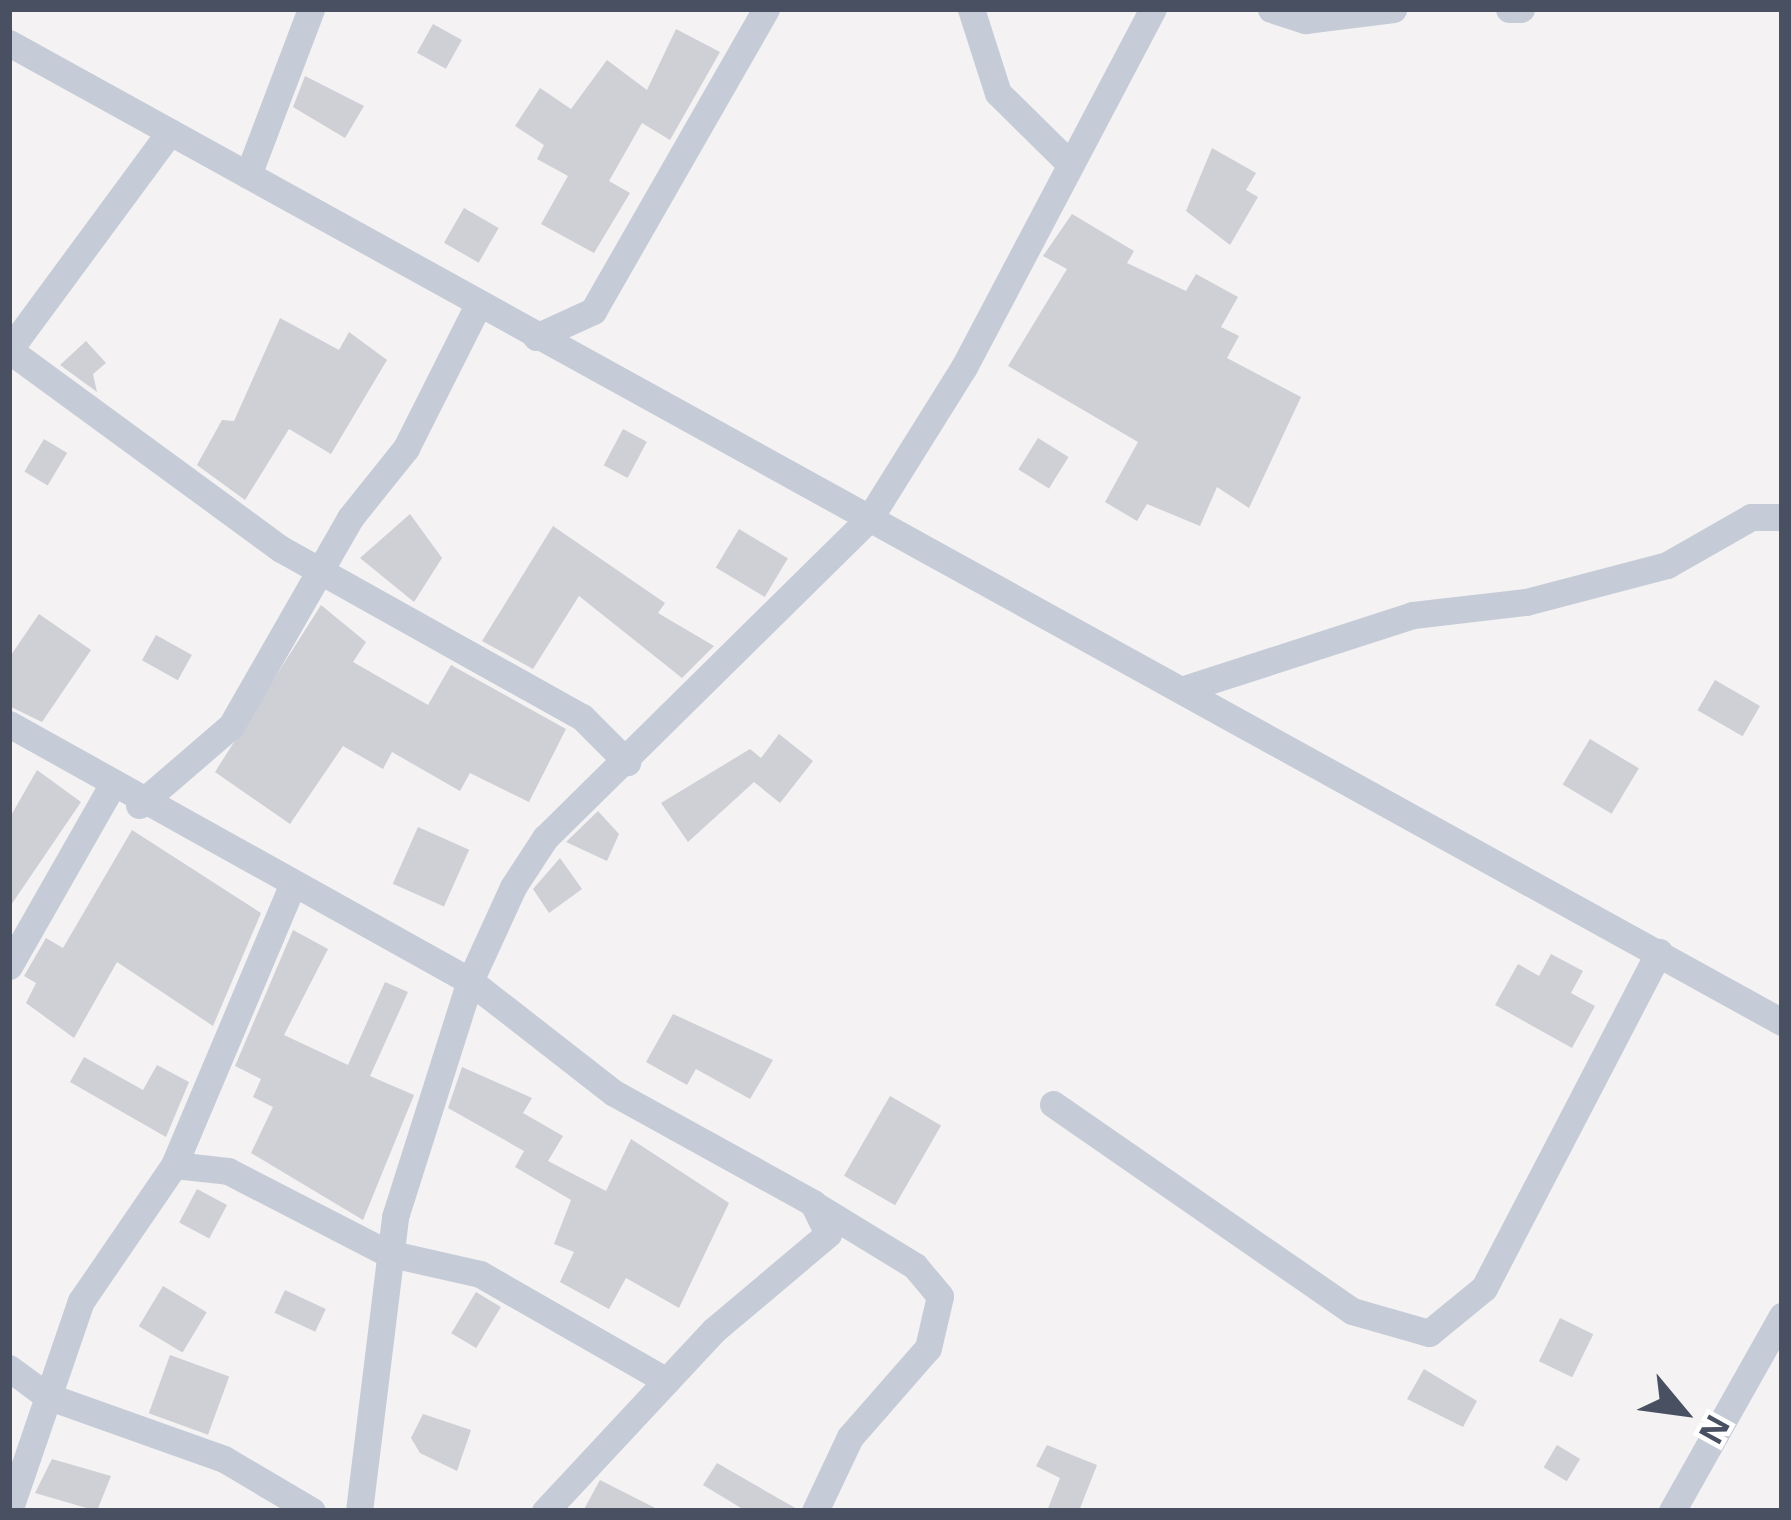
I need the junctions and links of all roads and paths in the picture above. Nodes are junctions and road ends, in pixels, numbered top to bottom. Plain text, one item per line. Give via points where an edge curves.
1 (311, 9) edge
2 (766, 9) edge
3 (971, 9) edge
4 (1153, 9) edge
5 (1271, 9) edge
6 (1393, 9) edge
7 (1509, 9) edge
8 (1521, 9) edge
9 (9, 43) edge
10 (170, 132) junction
11 (1070, 164) junction
12 (248, 176) junction
13 (478, 305) junction
14 (536, 337) junction
15 (9, 350) edge
16 (1782, 517) edge
17 (869, 519) junction
18 (319, 574) junction
19 (1187, 688) junction
20 (9, 724) edge
21 (627, 762) junction
22 (111, 787) junction
23 (139, 805) junction
24 (291, 888) junction
25 (1660, 952) junction
26 (9, 966) edge
27 (470, 981) junction
28 (1782, 1022) edge
29 (1053, 1104) dead end
30 (174, 1165) junction
31 (813, 1203) junction
32 (387, 1253) junction
33 (1782, 1316) edge
34 (9, 1368) edge
35 (667, 1381) junction
36 (46, 1396) junction
37 (9, 1511) edge
38 (312, 1511) edge
39 (359, 1511) edge
40 (544, 1511) edge
41 (815, 1511) edge
42 (1672, 1511) edge

1 - 12 street
2 - 14 street via 593,311
3 - 11 street via 998,93
4 - 11 street
5 - 6 street via 1305,20
7 - 8 street
9 - 10 street
10 - 12 street
10 - 15 street
11 - 17 street
12 - 13 street
13 - 14 street
13 - 18 street via 406,448
14 - 17 street
15 - 18 street
16 - 19 street via 1751,517 1667,565 1526,602 1413,615
17 - 19 street
17 - 21 street
18 - 21 street via 582,717
18 - 23 street via 218,743
19 - 25 street
20 - 22 street
21 - 27 street via 526,864
22 - 23 street
22 - 26 street
23 - 24 street
24 - 27 street
24 - 30 street via 244,978
25 - 28 street
25 - 29 street via 1484,1288 1430,1333 1352,1311
27 - 31 street via 614,1093
27 - 32 street
30 - 32 street via 228,1171
30 - 36 street via 81,1301
31 - 35 street via 828,1234
31 - 41 street via 915,1267 940,1296 928,1348 850,1437
32 - 35 street via 480,1274
32 - 39 street
33 - 42 street
34 - 36 street
35 - 40 street
36 - 37 street
36 - 38 street via 224,1459

